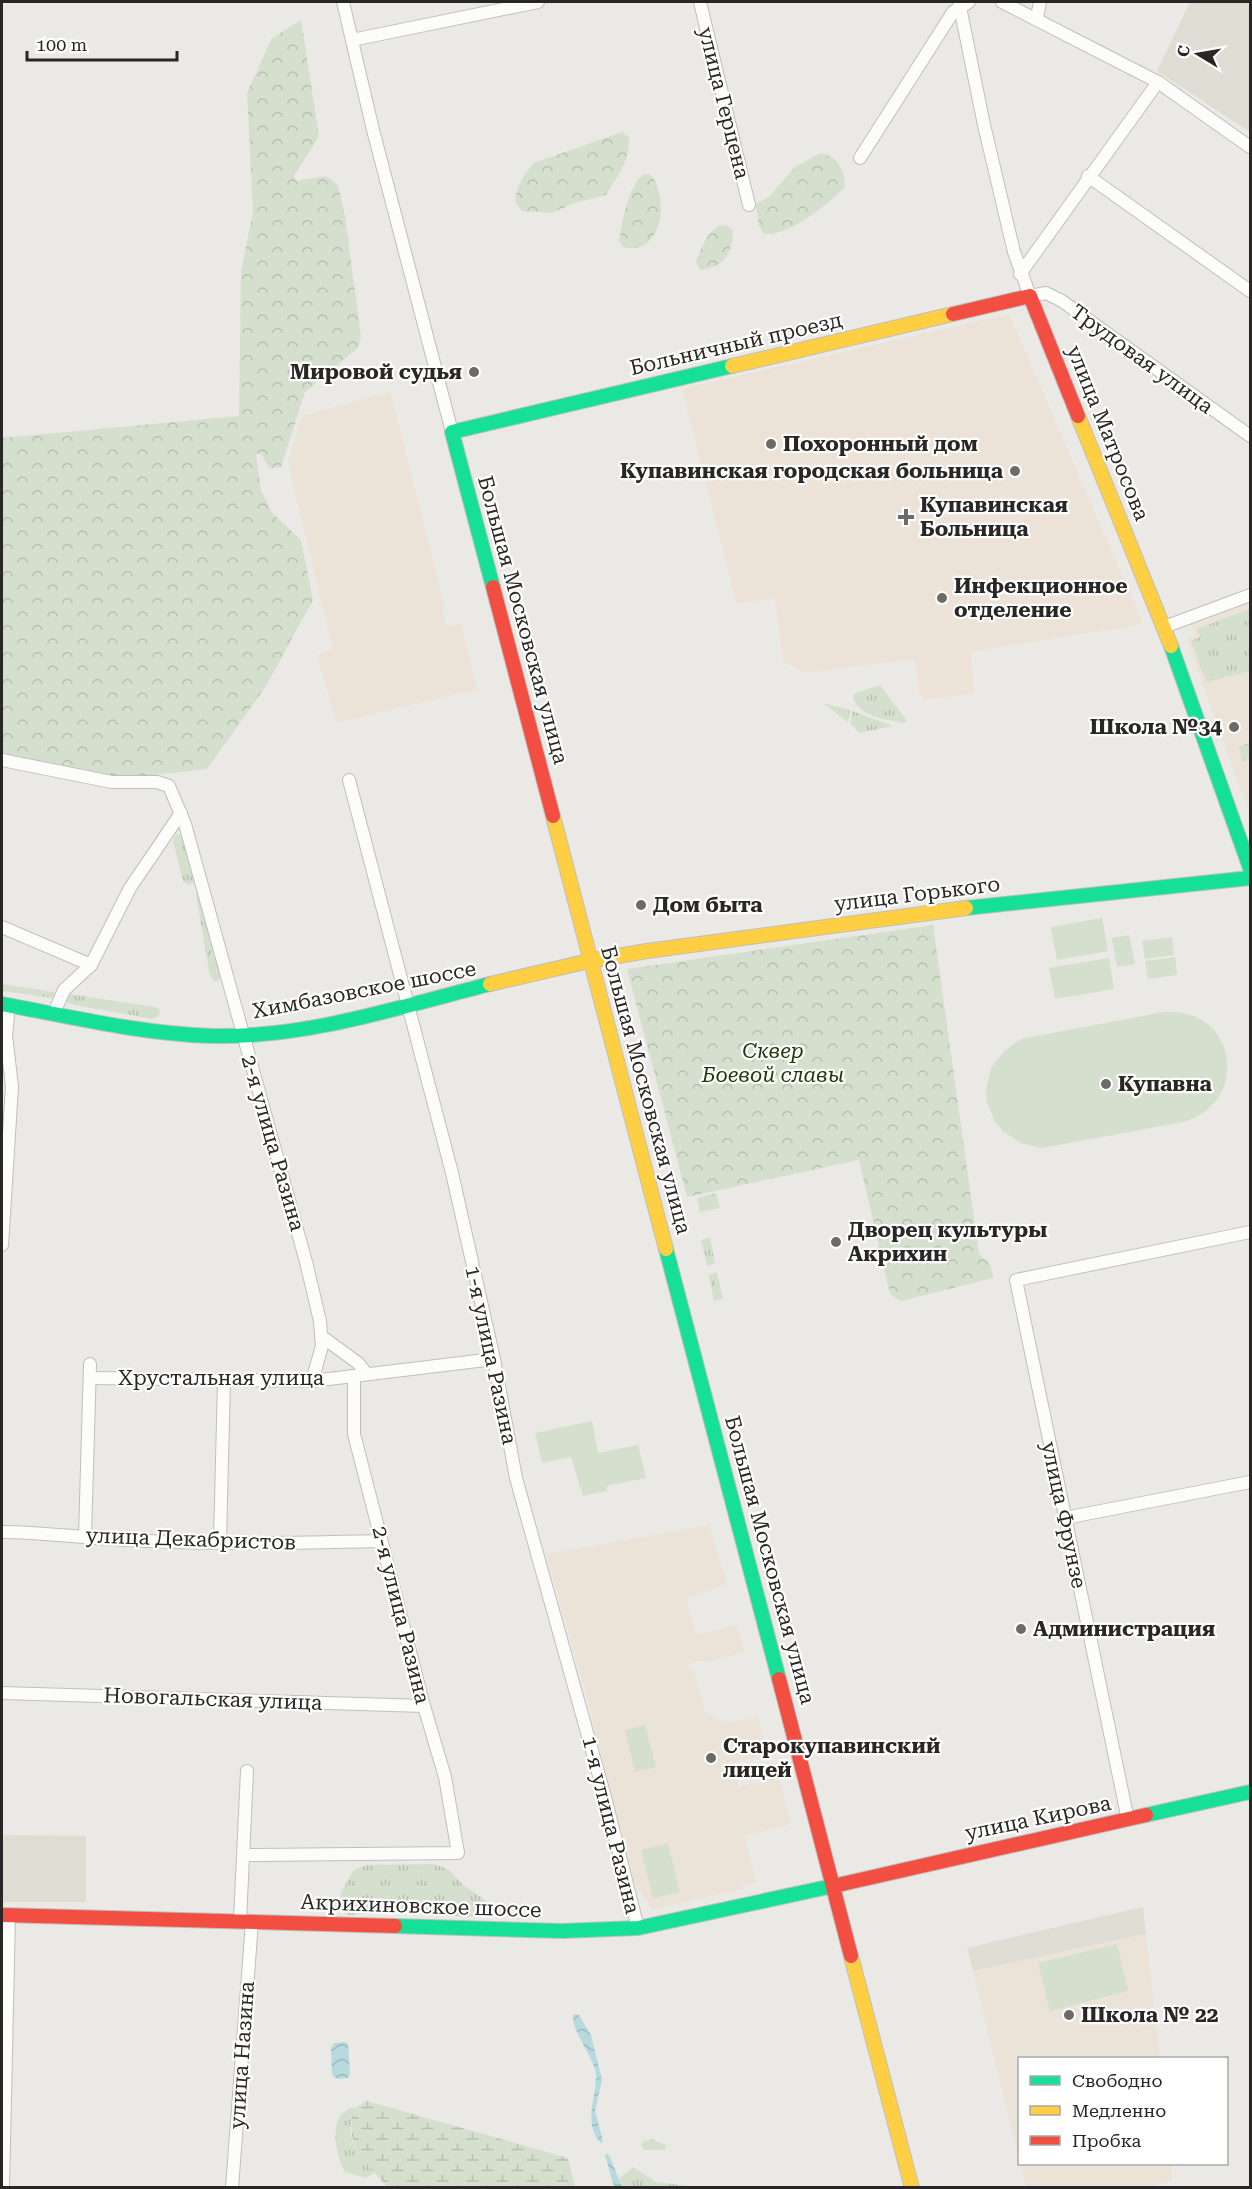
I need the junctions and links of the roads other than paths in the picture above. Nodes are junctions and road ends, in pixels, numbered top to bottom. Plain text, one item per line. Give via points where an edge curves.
1 (343, 2) edge
2 (538, 2) edge
3 (700, 2) edge
4 (1002, 2) edge
5 (1040, 2) edge
6 (962, 3) edge
7 (1037, 18) junction
8 (352, 40) junction
9 (1158, 82) junction
10 (1251, 147) edge
11 (860, 158) dead end
12 (1088, 176) junction
13 (749, 205) dead end
14 (1020, 274) junction
15 (1251, 291) edge
16 (1030, 296) junction
17 (452, 432) junction
18 (1251, 436) edge
19 (1251, 595) edge
20 (1164, 627) junction
21 (2, 760) edge
22 (349, 780) dead end
23 (181, 813) junction
24 (1251, 868) edge
25 (1251, 878) edge
26 (2, 927) edge
27 (590, 962) junction
28 (91, 965) junction
29 (5, 1005) edge
30 (408, 1005) junction
31 (54, 1013) junction
32 (243, 1035) junction
33 (1251, 1232) edge
34 (2, 1245) edge
35 (321, 1336) junction
36 (494, 1359) junction
37 (90, 1364) dead end
38 (361, 1375) junction
39 (90, 1378) junction
40 (224, 1381) junction
41 (312, 1381) junction
42 (1251, 1482) edge
43 (1065, 1518) junction
44 (2, 1532) edge
45 (86, 1536) junction
46 (220, 1541) junction
47 (381, 1541) junction
48 (2, 1693) edge
49 (424, 1706) junction
50 (248, 1771) dead end
51 (1251, 1792) edge
52 (1128, 1820) junction
53 (245, 1855) junction
54 (834, 1886) junction
55 (5, 1915) edge
56 (246, 1921) junction
57 (638, 1928) junction
58 (3, 2187) edge
59 (232, 2187) edge
60 (912, 2187) edge

1 - 8 street, Большая Московская улица
2 - 8 street
3 - 13 street, улица Герцена
4 - 7 street
5 - 7 street
6 - 11 street
6 - 14 street, улица Матросова via 984,125
7 - 9 street
8 - 17 street, Большая Московская улица
9 - 10 street
9 - 12 street
12 - 14 street
12 - 15 street
14 - 16 street, улица Матросова
16 - 17 street, Больничный проезд
16 - 18 street, Трудовая улица via 1046,293 1062,302
16 - 20 street, улица Матросова
17 - 27 street, Большая Московская улица
19 - 20 street
20 - 24 street, улица Матросова
21 - 23 street, 2-я улица Разина via 112,782 157,782 169,786
22 - 30 street, 1-я улица Разина
23 - 28 street via 130,888
23 - 32 street, 2-я улица Разина
25 - 27 street, улица Горького via 859,921
26 - 28 street
27 - 30 street, Химбазовское шоссе
27 - 54 street, Большая Московская улица
28 - 31 street via 64,990
29 - 31 street, Химбазовское шоссе
29 - 34 street via 12,1087
30 - 32 street, Химбазовское шоссе
30 - 36 street, 1-я улица Разина via 452,1173
31 - 32 street, Химбазовское шоссе via 174,1033
32 - 35 street, 2-я улица Разина via 306,1262
33 - 43 street, улица Фрунзе via 1016,1280
35 - 38 street via 358,1363
35 - 41 street, 2-я улица Разина
36 - 38 street, Хрустальная улица
36 - 57 street, 1-я улица Разина via 516,1478
37 - 39 street
38 - 41 street, Хрустальная улица
38 - 47 street, 2-я улица Разина via 354,1434
39 - 40 street, Хрустальная улица
39 - 45 street
40 - 41 street, Хрустальная улица
40 - 46 street
42 - 43 street
43 - 52 street, улица Фрунзе
44 - 45 street, улица Декабристов
45 - 46 street, улица Декабристов
46 - 47 street, улица Декабристов
47 - 49 street, 2-я улица Разина
48 - 49 street, Новогальская улица
49 - 53 street, 2-я улица Разина via 445,1777 458,1853
50 - 53 street, улица Назина
51 - 52 street, улица Кирова
52 - 54 street, улица Кирова
53 - 56 street, улица Назина
54 - 57 street, Акрихиновское шоссе
54 - 60 street, Большая Московская улица
55 - 56 street, Акрихиновское шоссе
55 - 58 street
56 - 57 street, Акрихиновское шоссе via 562,1931
56 - 59 street, улица Назина

